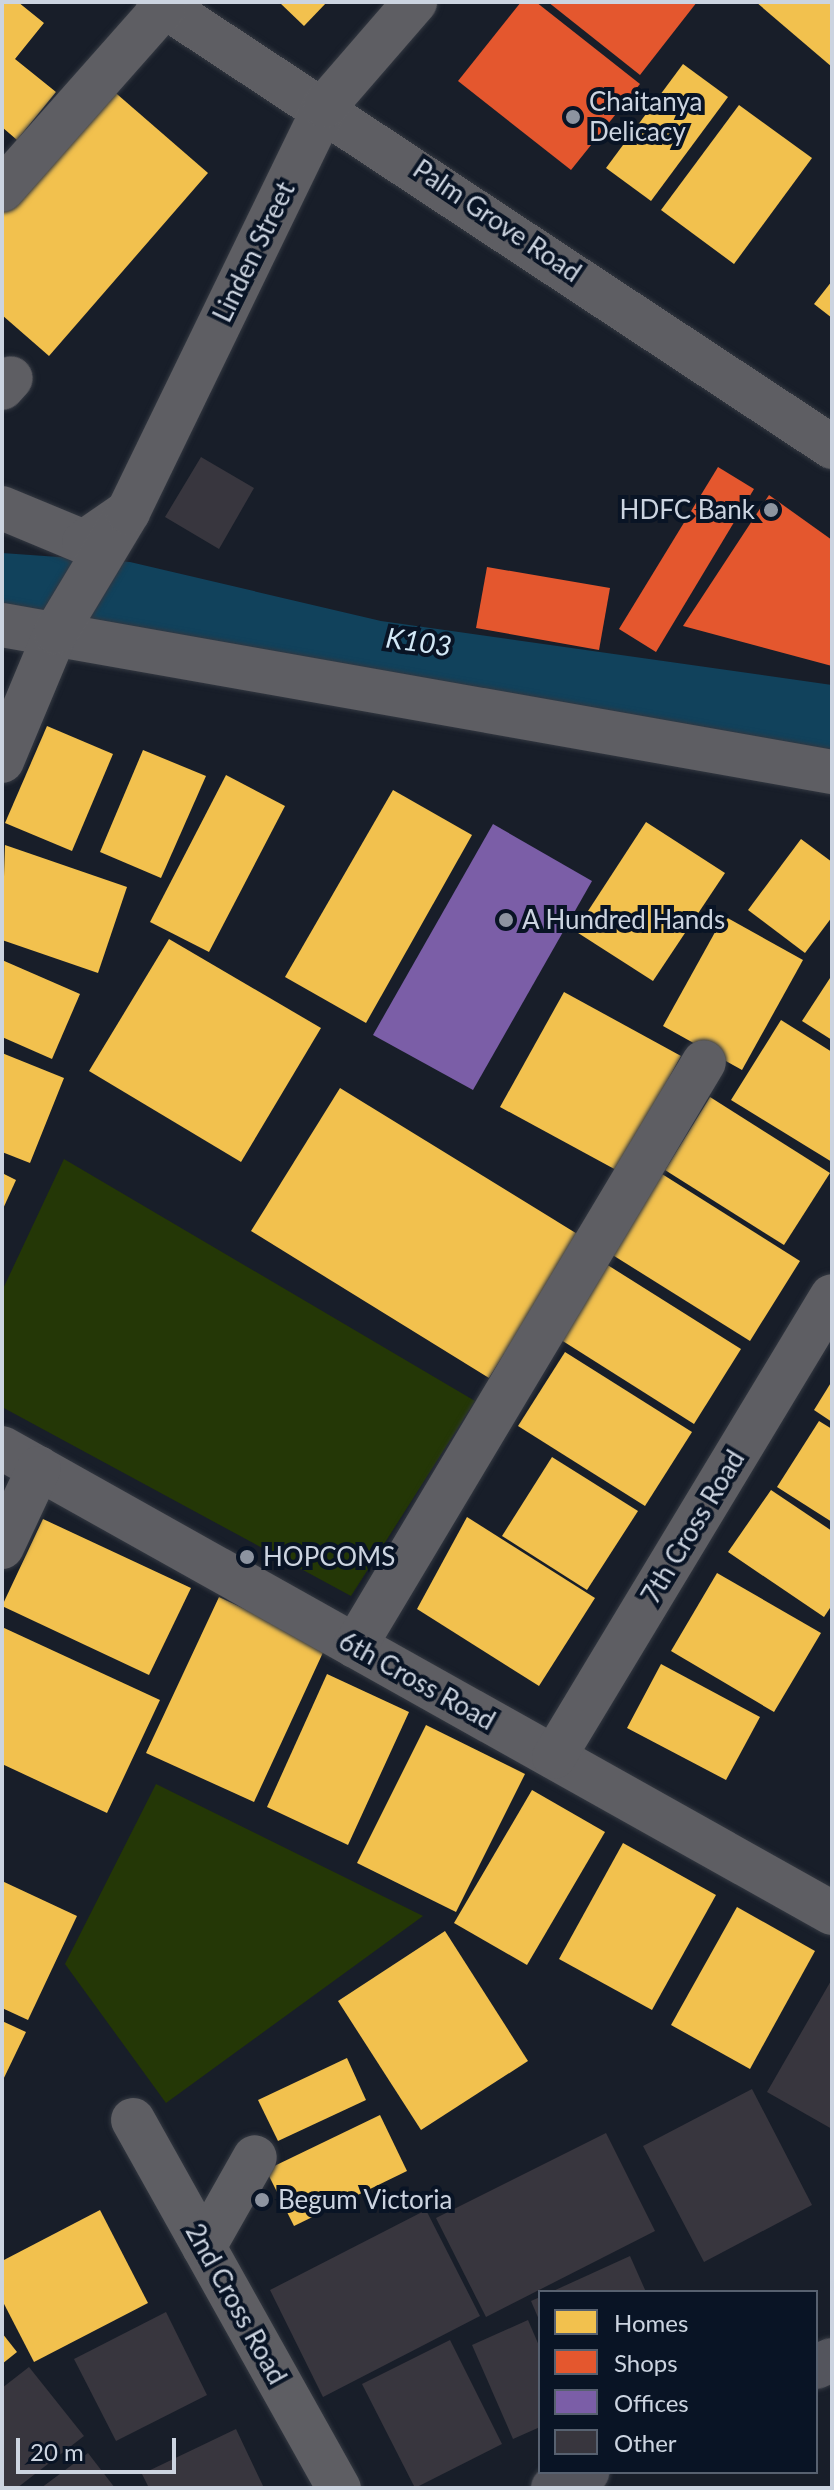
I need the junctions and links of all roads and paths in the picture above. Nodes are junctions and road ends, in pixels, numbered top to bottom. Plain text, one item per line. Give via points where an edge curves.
1 (415, 2) edge
2 (161, 4) edge
3 (325, 106) junction
4 (2, 190) edge
5 (832, 447) edge
6 (2, 508) edge
7 (125, 517) junction
8 (2, 625) edge
9 (56, 632) junction
10 (2, 761) edge
11 (832, 772) edge
12 (704, 1062) dead end
13 (832, 1296) edge
14 (20, 1458) edge
15 (2, 1547) edge
16 (355, 1646) junction
17 (554, 1757) junction
18 (832, 1913) edge
19 (133, 2120) dead end
20 (255, 2157) dead end
21 (204, 2247) junction
22 (584, 2474) edge
23 (339, 2488) edge
24 (553, 2488) edge

1 - 3 street, Linden Street
2 - 3 street, Palm Grove Road
2 - 4 street
3 - 5 street, Palm Grove Road
3 - 7 street, Linden Street
6 - 7 street via 84,542
7 - 9 street, Linden Street
8 - 9 street
9 - 10 street
9 - 11 street
12 - 16 street
13 - 17 street, 7th Cross Road
14 - 15 street
14 - 16 street, 6th Cross Road
16 - 17 street, 6th Cross Road
17 - 18 street, 6th Cross Road
19 - 21 street, 2nd Cross Road
20 - 21 street
21 - 23 street, 2nd Cross Road
22 - 24 main road

